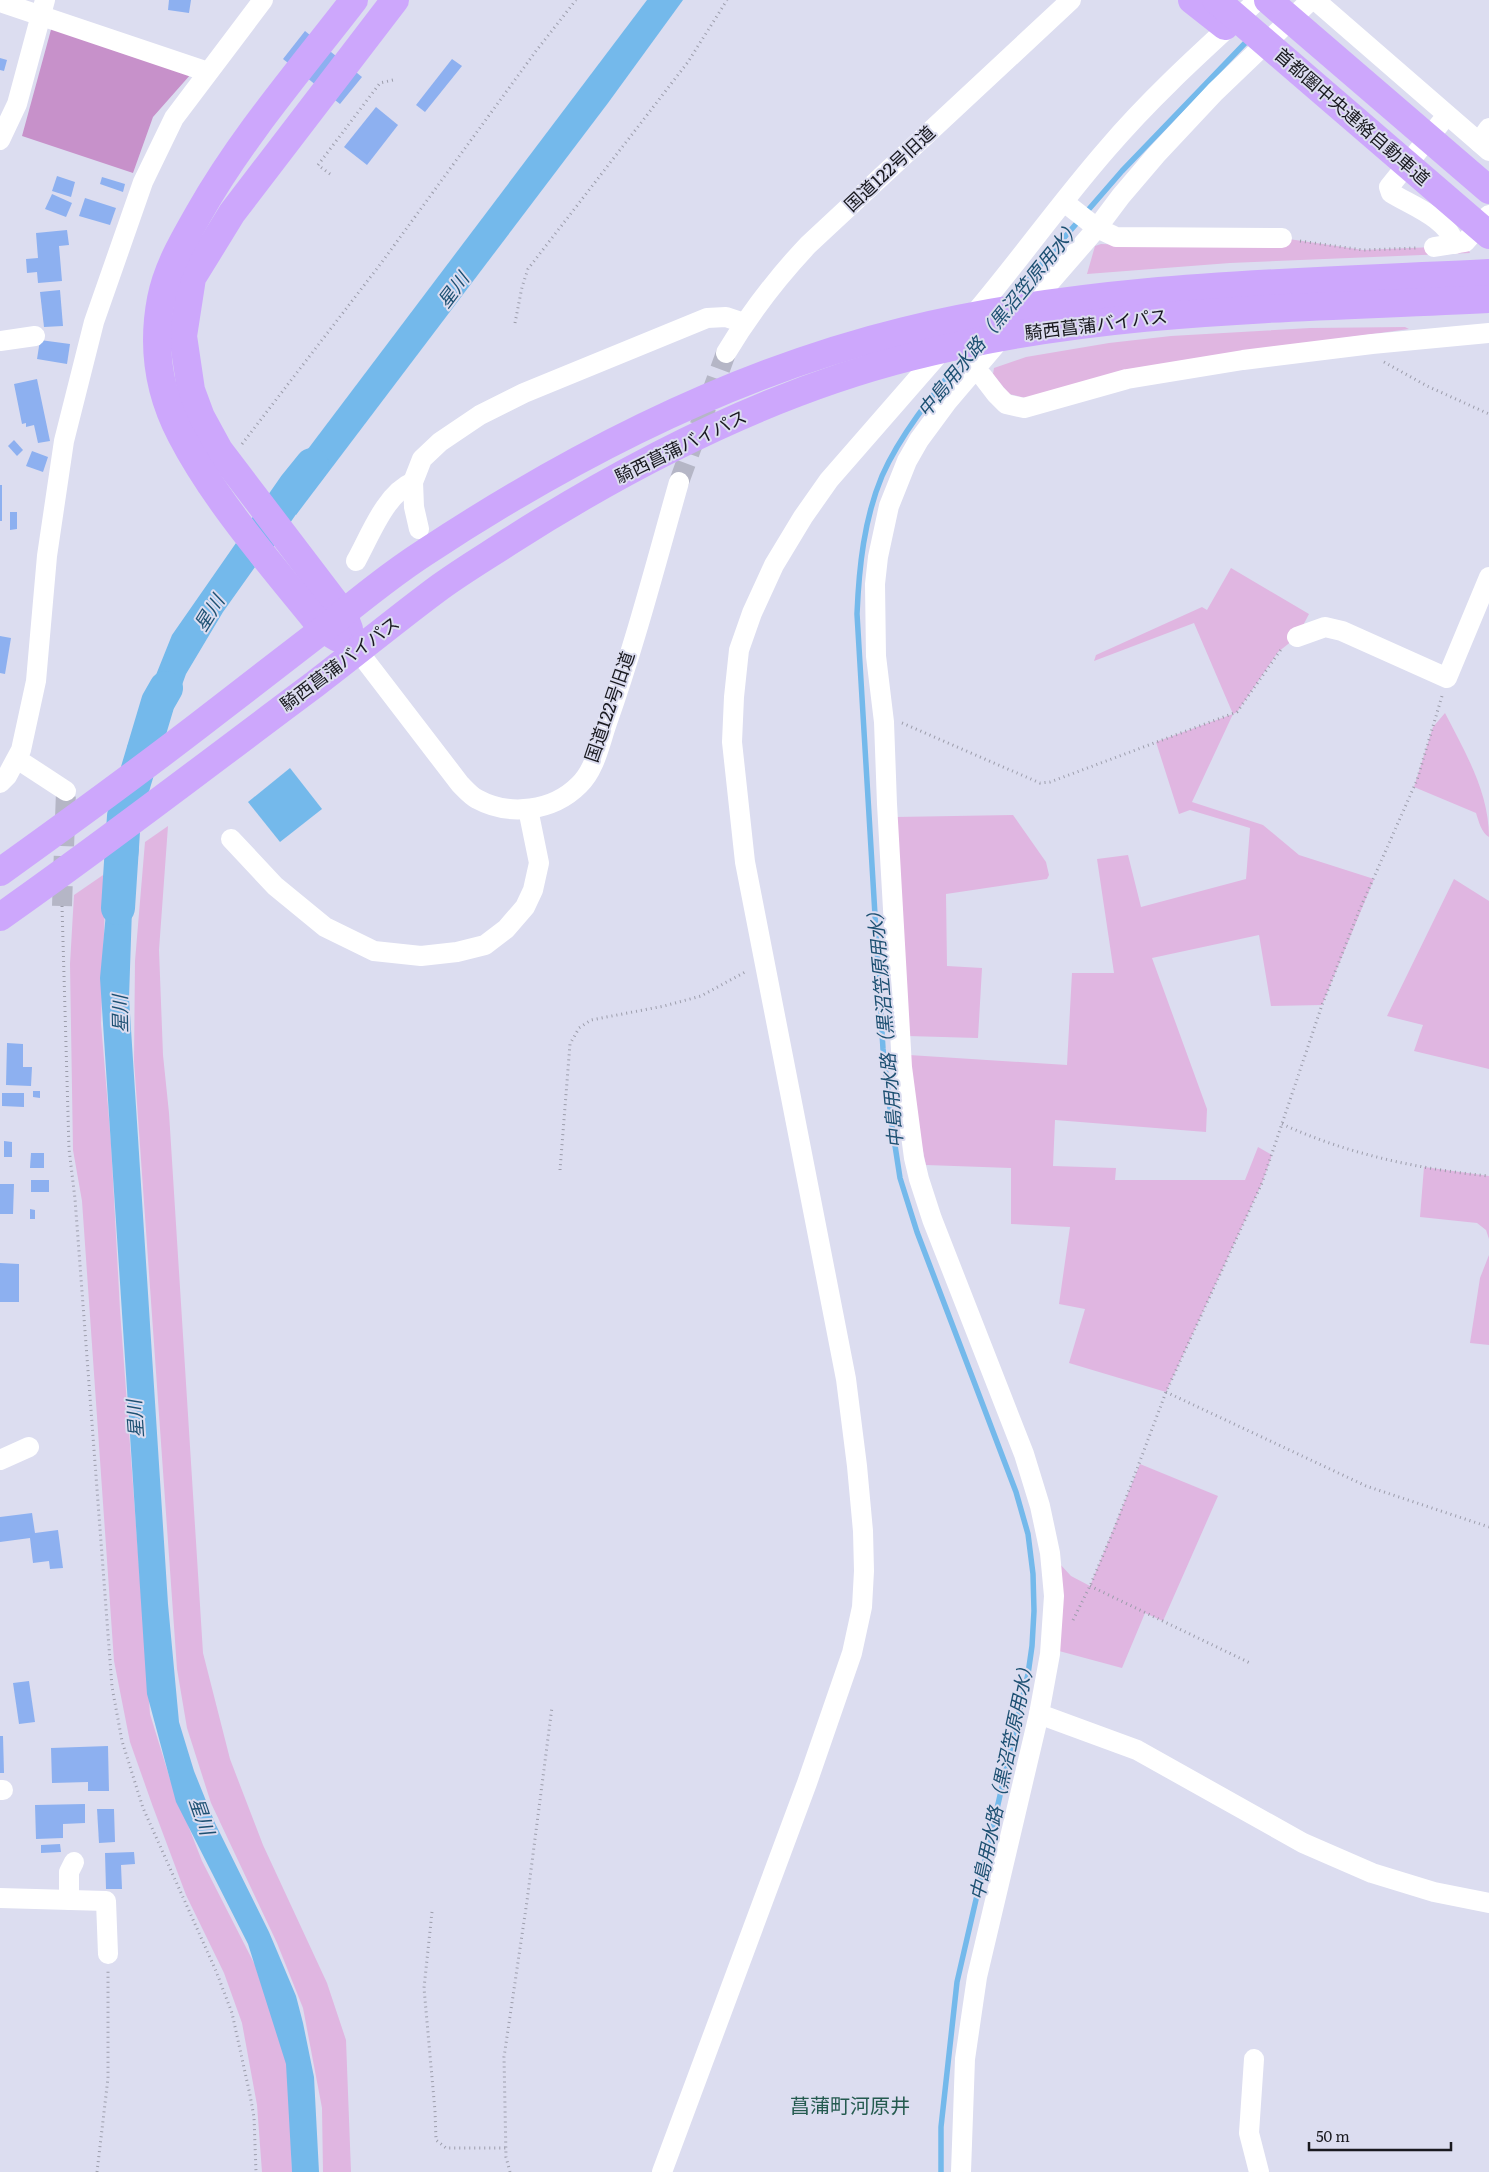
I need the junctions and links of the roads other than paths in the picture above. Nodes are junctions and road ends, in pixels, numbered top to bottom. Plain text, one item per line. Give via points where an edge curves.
1 (263, 0) edge
2 (354, 0) edge
3 (395, 0) edge
4 (1071, 0) edge
5 (1192, 0) edge
6 (1216, 0) edge
7 (1258, 0) edge
8 (1268, 0) edge
9 (1311, 0) edge
10 (1315, 0) edge
11 (0, 2) edge
12 (43, 7) edge
13 (208, 72) junction
14 (1448, 115) junction
15 (0, 140) edge
16 (1486, 140) edge
17 (1394, 153) junction
18 (1489, 190) edge
19 (1068, 205) junction
20 (1489, 215) edge
21 (1095, 226) junction
22 (1489, 235) edge
23 (1282, 238) road end
24 (1455, 244) junction
25 (1434, 247) road end
26 (1489, 273) edge
27 (1489, 299) edge
28 (744, 323) junction
29 (1489, 333) edge
30 (35, 336) dead end
31 (0, 341) edge
32 (726, 353) tunnel mouth
33 (973, 370) junction
34 (413, 482) junction
35 (679, 482) tunnel mouth
36 (419, 529) dead end
37 (356, 561) dead end
38 (1489, 577) edge
39 (333, 621) junction
40 (1297, 637) road end
41 (358, 651) junction
42 (17, 759) junction
43 (0, 783) edge
44 (66, 791) dead end
45 (528, 809) junction
46 (231, 839) dead end
47 (74, 843) junction
48 (0, 872) edge
49 (0, 896) edge
50 (0, 917) edge
51 (29, 1447) dead end
52 (0, 1460) edge
53 (1039, 1714) junction
54 (74, 1862) dead end
55 (0, 1898) edge
56 (69, 1900) junction
57 (1489, 1903) edge
58 (108, 1954) road end
59 (1254, 2059) dead end
60 (662, 2172) edge
61 (961, 2172) edge
62 (1259, 2172) edge

1 - 13 street
2 - 39 highway via 256,124 214,187 176,252 161,298 156,332 157,364 168,403 198,467 288,584
3 - 39 highway via 232,213 192,278 183,336 191,390 201,417 240,479 304,562
4 - 28 street, 国道122号旧道 via 808,245
5 - 17 highway
6 - 17 highway, 首都圏中央連絡自動車道
7 - 19 street via 1136,116
8 - 18 highway, 首都圏中央連絡自動車道
9 - 21 street via 1215,92
10 - 14 street
11 - 12 street
12 - 13 street
12 - 15 street via 17,104
13 - 42 street via 174,118 144,182 94,322 64,441 47,556 36,681
14 - 16 street
14 - 24 street via 1389,187 1391,193 1441,223
17 - 22 highway, 首都圏中央連絡自動車道
19 - 21 street
19 - 60 street via 829,480 774,565 739,650 732,742 745,862 846,1379 863,1531 862,1607 852,1653 814,1764
20 - 24 street via 1465,242
21 - 23 street via 1116,237
21 - 33 street
24 - 25 street
26 - 39 highway, 騎西菖蒲バイパス via 1180,288 1051,302 865,341 753,379 571,463 420,555
27 - 41 highway, 騎西菖蒲バイパス via 1165,315 1096,322 957,345 820,384 696,438 591,492 442,585
28 - 32 street, 国道122号旧道
28 - 34 street via 726,317 707,318 524,393 480,415 440,442 422,459
29 - 33 street via 1244,360 1127,379 1024,408 1006,404
30 - 31 street
33 - 53 street via 919,440 896,485 878,557 876,656 884,722 902,1058 914,1158 932,1219 1024,1454 1040,1506 1050,1553 1054,1596 1050,1654
34 - 36 street
34 - 37 street via 392,496
35 - 45 street, 国道122号旧道 via 618,693 592,764 580,784 564,797 544,807
38 - 40 street via 1447,678 1342,631 1325,627
39 - 41 highway
39 - 47 highway, 騎西菖蒲バイパス via 218,711
41 - 45 street, 国道122号旧道 via 460,784 476,799 502,807
41 - 47 highway, 騎西菖蒲バイパス
42 - 43 street
42 - 44 street
45 - 46 street via 539,862 525,908 506,929 485,945 421,956 374,951 324,927 275,886
47 - 48 highway, 騎西菖蒲バイパス
47 - 49 highway
47 - 50 highway, 騎西菖蒲バイパス
51 - 52 street
53 - 57 street via 1137,1750 1303,1843 1372,1873 1434,1892
53 - 61 street via 977,1977 965,2059
54 - 56 street via 69,1872
55 - 56 street
56 - 58 street via 106,1902
59 - 62 street via 1249,2133

